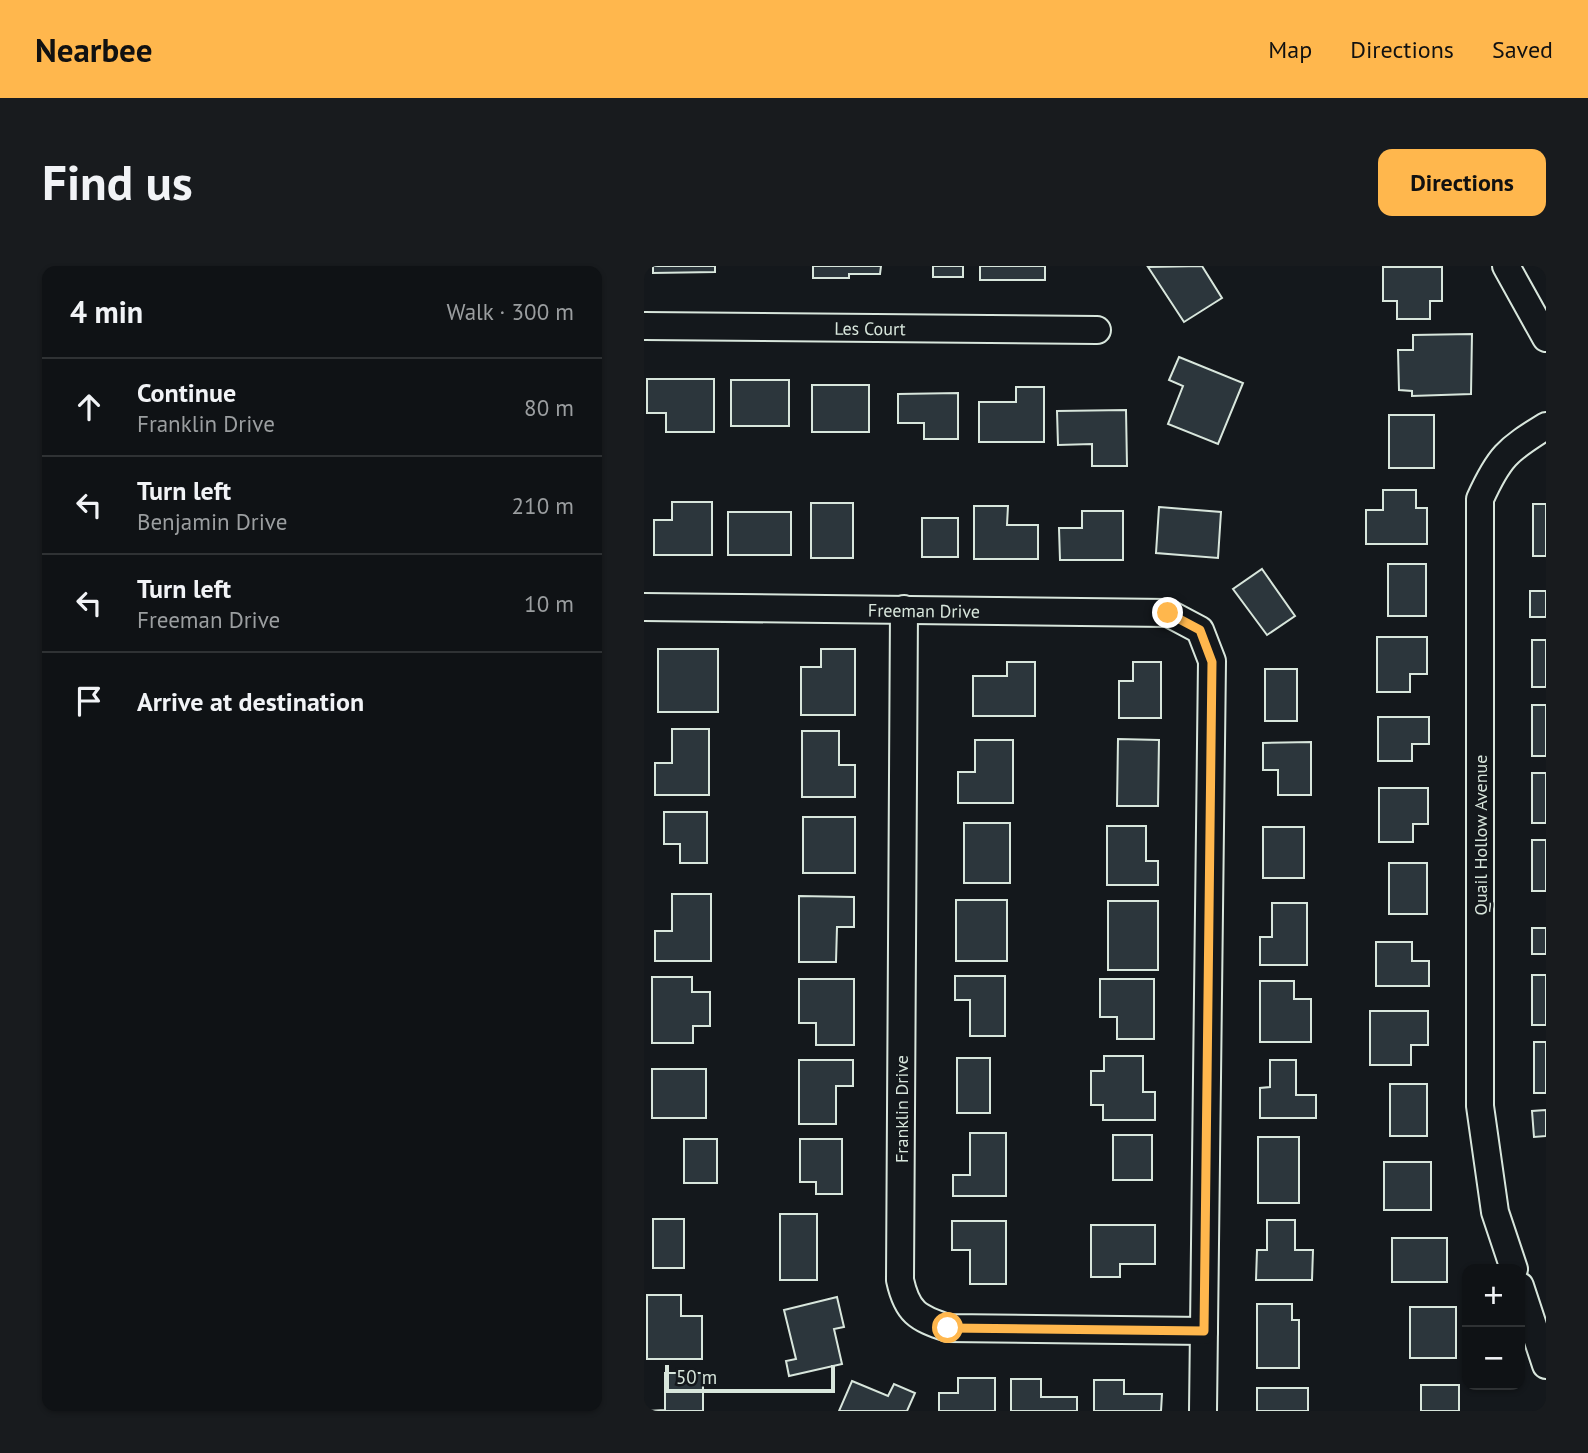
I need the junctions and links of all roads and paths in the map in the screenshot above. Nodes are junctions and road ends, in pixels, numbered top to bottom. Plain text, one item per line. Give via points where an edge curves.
1 (1506, 266) edge
2 (644, 326) edge
3 (1097, 330) dead end
4 (1546, 338) edge
5 (1546, 426) edge
6 (644, 607) edge
7 (904, 609) junction
8 (1512, 1264) edge
9 (1525, 1301) edge
10 (1204, 1331) junction
11 (1546, 1365) edge
12 (1203, 1411) edge

1 - 4 street
2 - 3 street, Les Court
5 - 8 street, Quail Hollow Avenue via 1514,446 1494,468 1480,499 1480,1106 1495,1212
6 - 7 street, Freeman Drive
7 - 10 street, Franklin Drive via 900,1280 905,1301 924,1320 948,1328
7 - 10 street, Freeman Drive via 1168,613 1200,630 1212,662
9 - 11 street
10 - 12 street

